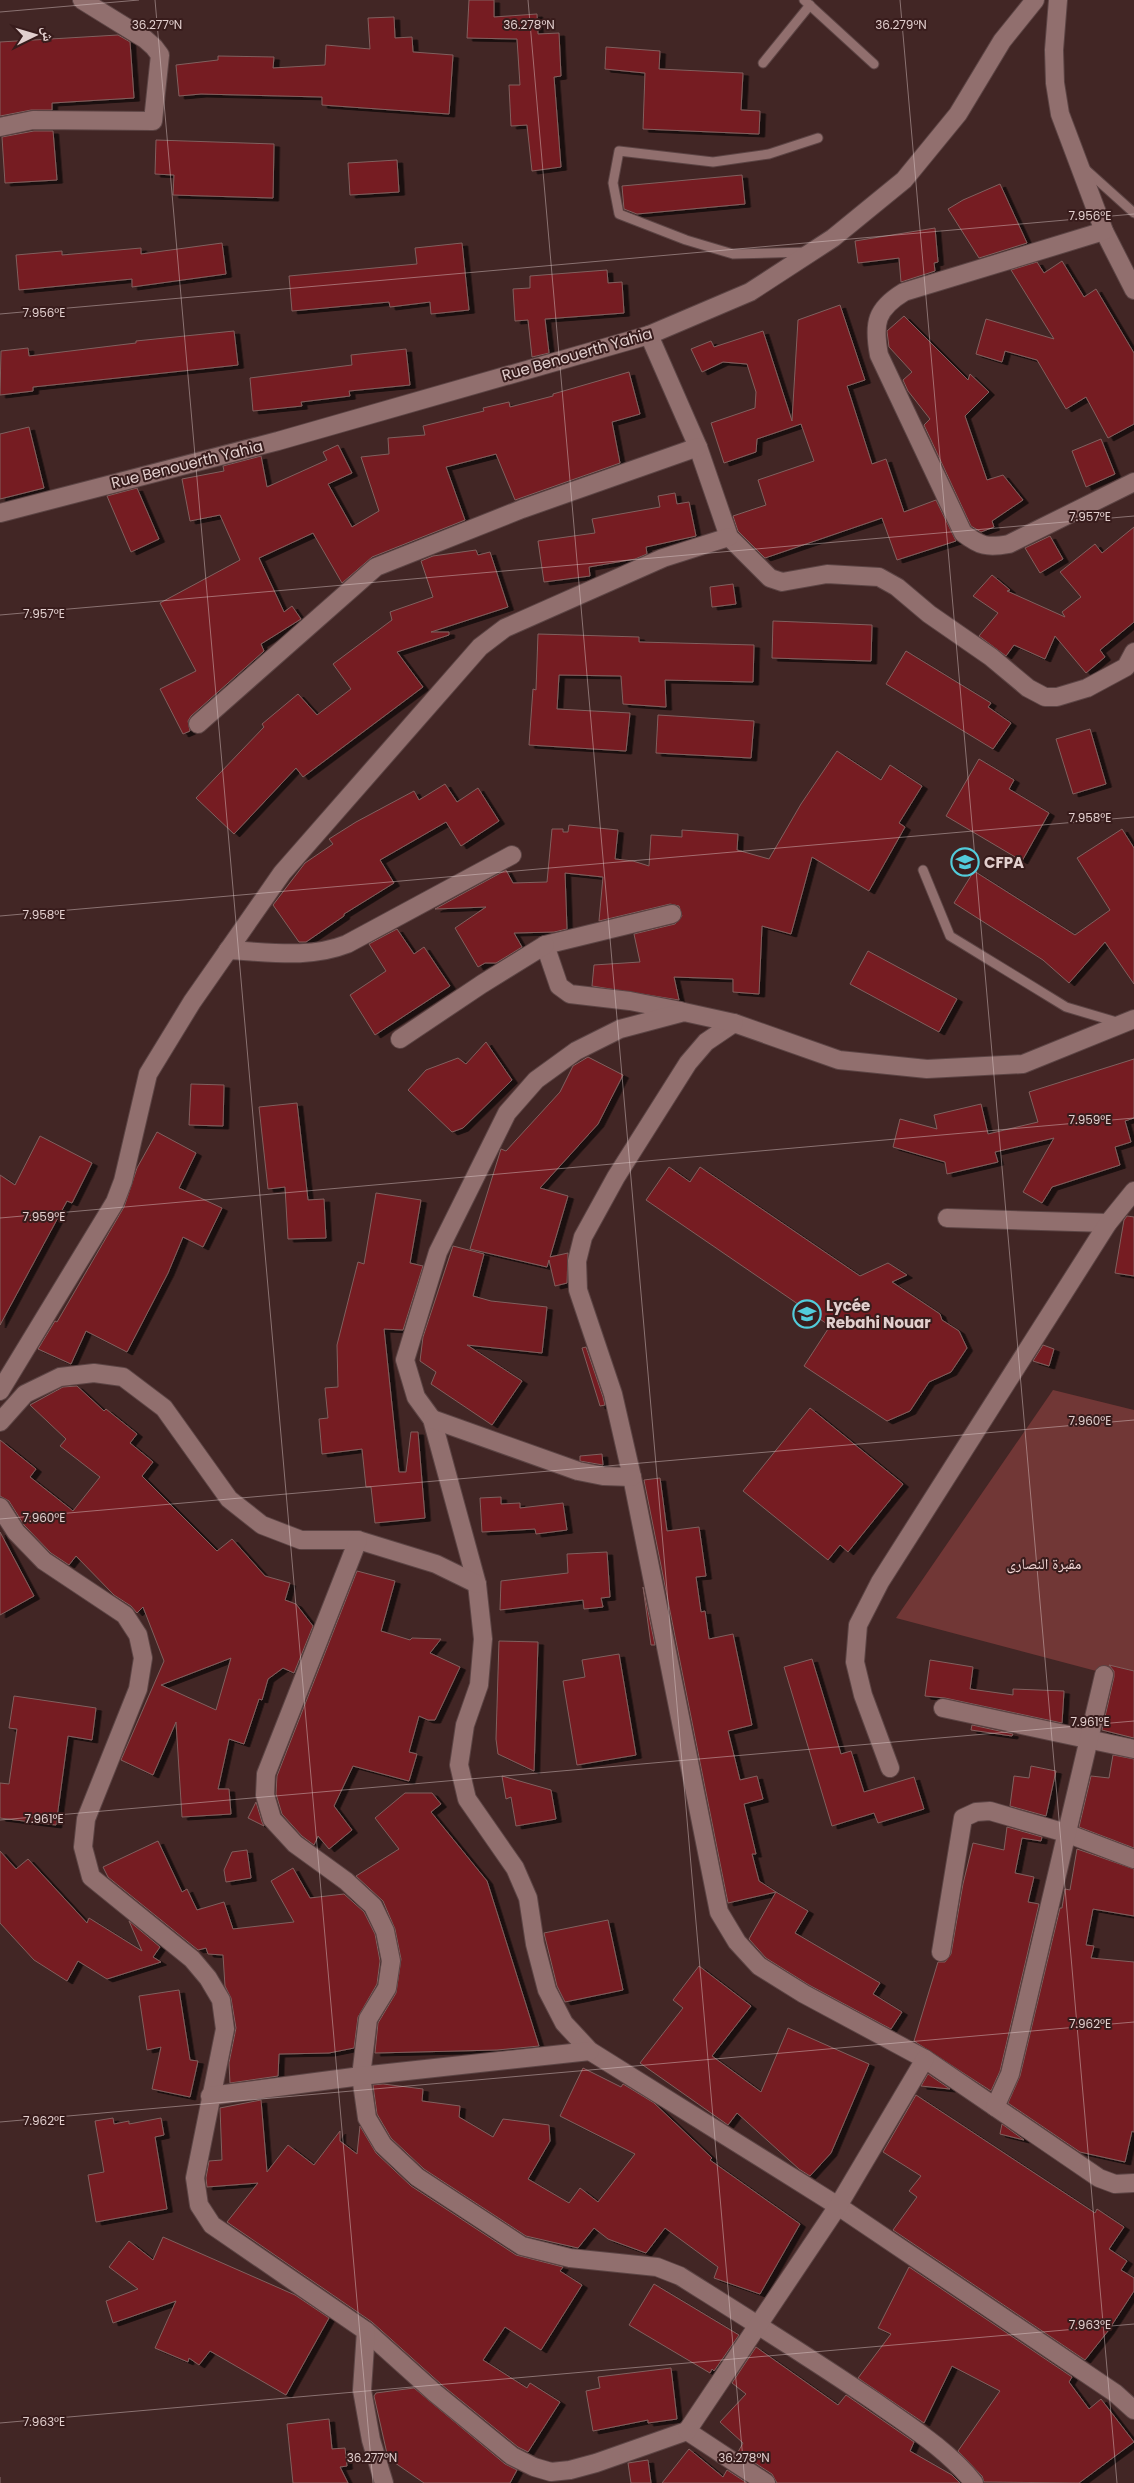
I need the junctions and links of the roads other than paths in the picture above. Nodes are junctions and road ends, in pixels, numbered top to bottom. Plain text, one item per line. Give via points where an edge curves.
1 (82, 0) edge
2 (1035, 0) edge
3 (1058, 0) edge
4 (807, 2) edge
5 (763, 63) dead end
6 (874, 64) dead end
7 (0, 127) edge
8 (818, 138) dead end
9 (1078, 163) junction
10 (1134, 213) edge
11 (1104, 231) junction
12 (812, 252) junction
13 (1134, 290) edge
14 (649, 334) junction
15 (698, 447) junction
16 (1134, 482) edge
17 (0, 512) edge
18 (729, 537) junction
19 (1134, 652) edge
20 (198, 724) dead end
21 (512, 855) dead end
22 (923, 870) dead end
23 (672, 914) dead end
24 (545, 945) junction
25 (228, 950) junction
26 (684, 1012) junction
27 (1128, 1021) edge
28 (734, 1024) junction
29 (400, 1039) dead end
30 (1133, 1196) edge
31 (947, 1218) dead end
32 (1108, 1223) junction
33 (0, 1391) edge
34 (432, 1419) junction
35 (0, 1422) edge
36 (632, 1477) junction
37 (0, 1507) edge
38 (358, 1540) junction
39 (478, 1584) junction
40 (1104, 1675) dead end
41 (943, 1708) dead end
42 (1089, 1738) junction
43 (1134, 1749) edge
44 (890, 1768) dead end
45 (1066, 1833) junction
46 (1134, 1859) edge
47 (941, 1952) dead end
48 (590, 2052) junction
49 (925, 2059) junction
50 (361, 2076) junction
51 (210, 2096) junction
52 (995, 2107) junction
53 (1134, 2183) edge
54 (838, 2206) junction
55 (758, 2326) junction
56 (366, 2331) junction
57 (1134, 2410) edge
58 (687, 2431) junction
59 (384, 2483) edge
60 (766, 2483) edge
61 (974, 2483) edge

1 - 7 street via 145,39 160,56 153,121 33,120
2 - 12 street, Rue Benouerth Yahia via 1002,41 958,114 904,180
3 - 9 street via 1055,83 1060,114
4 - 5 lane
4 - 6 lane
8 - 12 lane via 769,154 713,162 619,151 613,183 619,214 686,240 733,254
9 - 10 lane
9 - 11 street
11 - 13 street
11 - 16 street via 904,292 890,301 879,316 875,335 879,355 963,533 977,543 992,547 1009,544
12 - 14 street, Rue Benouerth Yahia via 750,292
14 - 15 street
14 - 17 street, Rue Benouerth Yahia via 278,441
15 - 18 street
15 - 20 street via 522,509 376,567
18 - 19 street via 776,582 827,574 880,577 1028,688 1045,697 1057,697 1087,688 1126,667
18 - 25 street via 663,558 506,628 480,647 282,873
21 - 25 street via 347,944 328,951 307,954
22 - 27 lane via 950,936 1066,1007
23 - 24 street
24 - 26 street via 560,986 570,994
24 - 29 street
25 - 33 street via 148,1074 123,1182 115,1202
26 - 28 street
26 - 34 street via 620,1030 576,1051 536,1080 507,1114 438,1252 405,1360 416,1396
27 - 28 street via 1022,1064 927,1069 840,1060
28 - 36 street via 706,1042 688,1063 616,1177 583,1237 577,1261 578,1290 614,1394
30 - 32 street
31 - 32 street
32 - 44 street via 880,1582 858,1624 855,1662 863,1695
34 - 36 street via 578,1471
34 - 39 street
35 - 38 street via 25,1394 60,1377 94,1373 123,1377 164,1408 229,1499 262,1525 300,1540
36 - 49 street via 719,1912 737,1942 759,1966
37 - 51 street via 16,1532 44,1561 125,1615 138,1634 143,1658 138,1688 86,1819 83,1847 91,1877 192,1959 221,2000 225,2029
38 - 39 street via 436,1564
38 - 50 street via 266,1774 265,1796 272,1819 295,1844 346,1881 373,1906 385,1931 391,1961 387,1988 368,2019
39 - 48 street via 483,1639 479,1685 465,1725 459,1765 467,1800 515,1868 528,1898 547,1990 564,2023
40 - 42 street
41 - 42 street
42 - 43 street
42 - 45 street
45 - 46 street
45 - 47 street via 990,1811 976,1812 963,1818
45 - 52 street via 1010,2074
48 - 50 street
48 - 54 street
49 - 52 street
49 - 54 street
50 - 51 street
50 - 55 street via 368,2118 383,2145 417,2177 522,2246 570,2258 657,2267 680,2276
51 - 56 street via 195,2178 199,2205 212,2225
52 - 53 street via 1098,2178 1115,2184
54 - 55 street
54 - 57 street via 1115,2393
55 - 58 street
55 - 61 street via 806,2354 924,2436
56 - 58 street via 512,2456 534,2467 551,2472 570,2470
56 - 59 street via 362,2390
58 - 60 street

